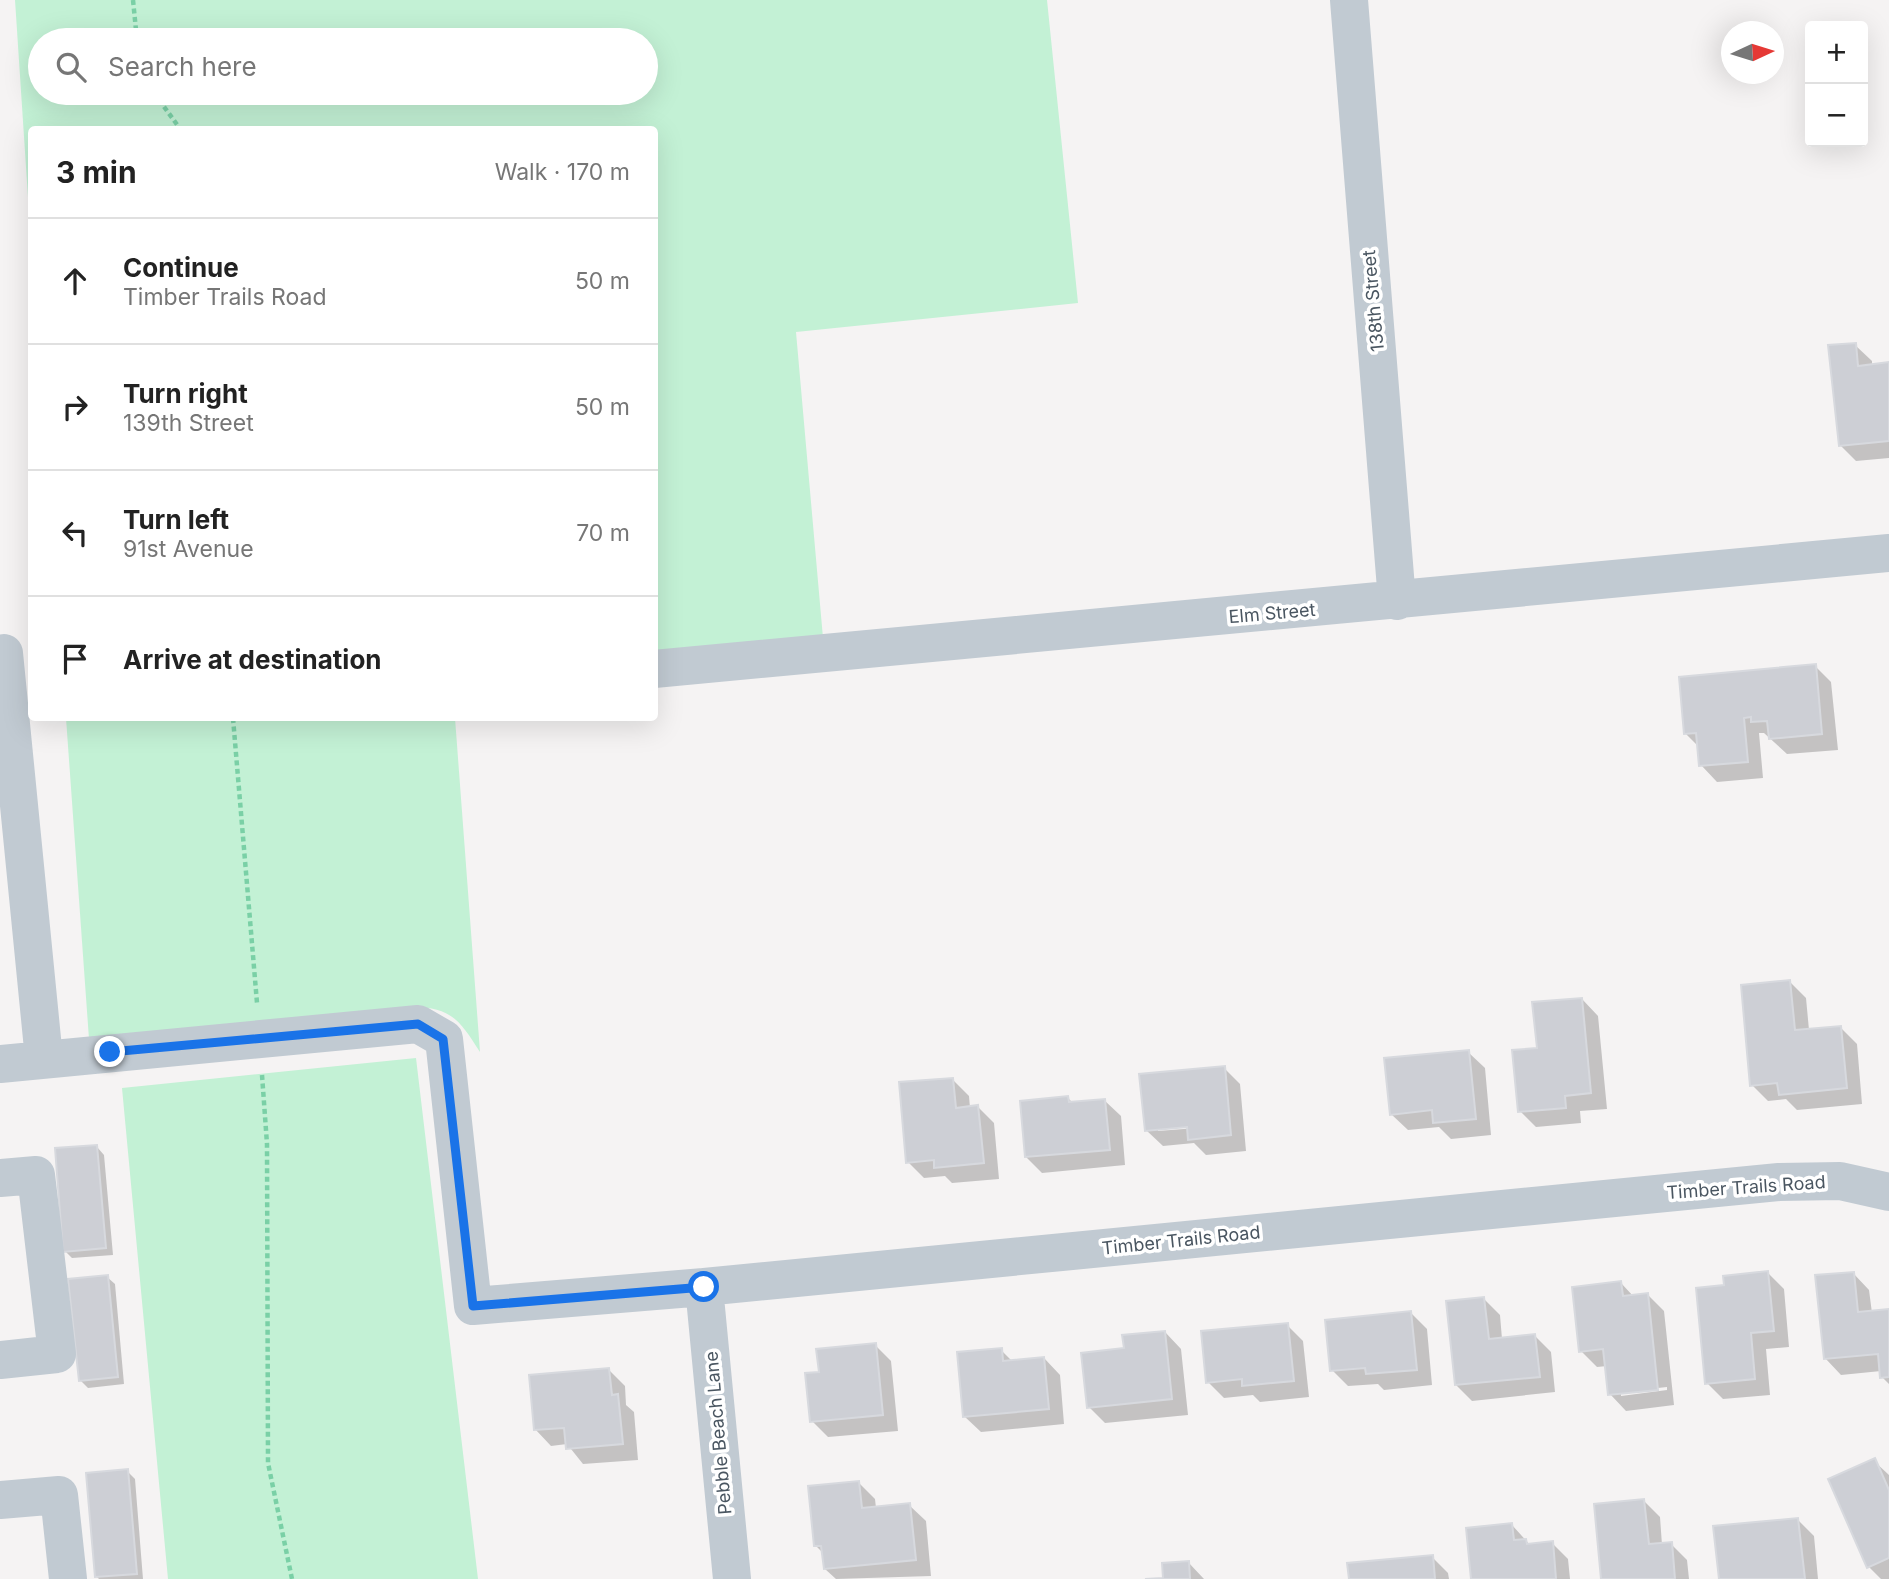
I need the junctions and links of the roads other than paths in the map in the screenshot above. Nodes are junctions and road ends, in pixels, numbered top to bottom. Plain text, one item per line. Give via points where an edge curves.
1 (1349, 0) edge
2 (1889, 553) edge
3 (1397, 601) junction
4 (0, 654) edge
5 (658, 669) edge
6 (44, 1059) junction
7 (0, 1064) edge
8 (0, 1178) edge
9 (1889, 1192) edge
10 (704, 1287) junction
11 (0, 1360) edge
12 (0, 1500) edge
13 (68, 1579) edge
14 (732, 1579) edge

1 - 3 street, 138th Street
2 - 3 street, Elm Street
3 - 5 street, Elm Street
4 - 6 street via 4,653
6 - 7 street
6 - 10 street, Timber Trails Road via 418,1024 443,1039 473,1306
8 - 11 street via 36,1175 57,1354
9 - 10 street, Timber Trails Road via 1840,1181 1779,1181
10 - 14 street, Pebble Beach Lane
12 - 13 street via 59,1495

